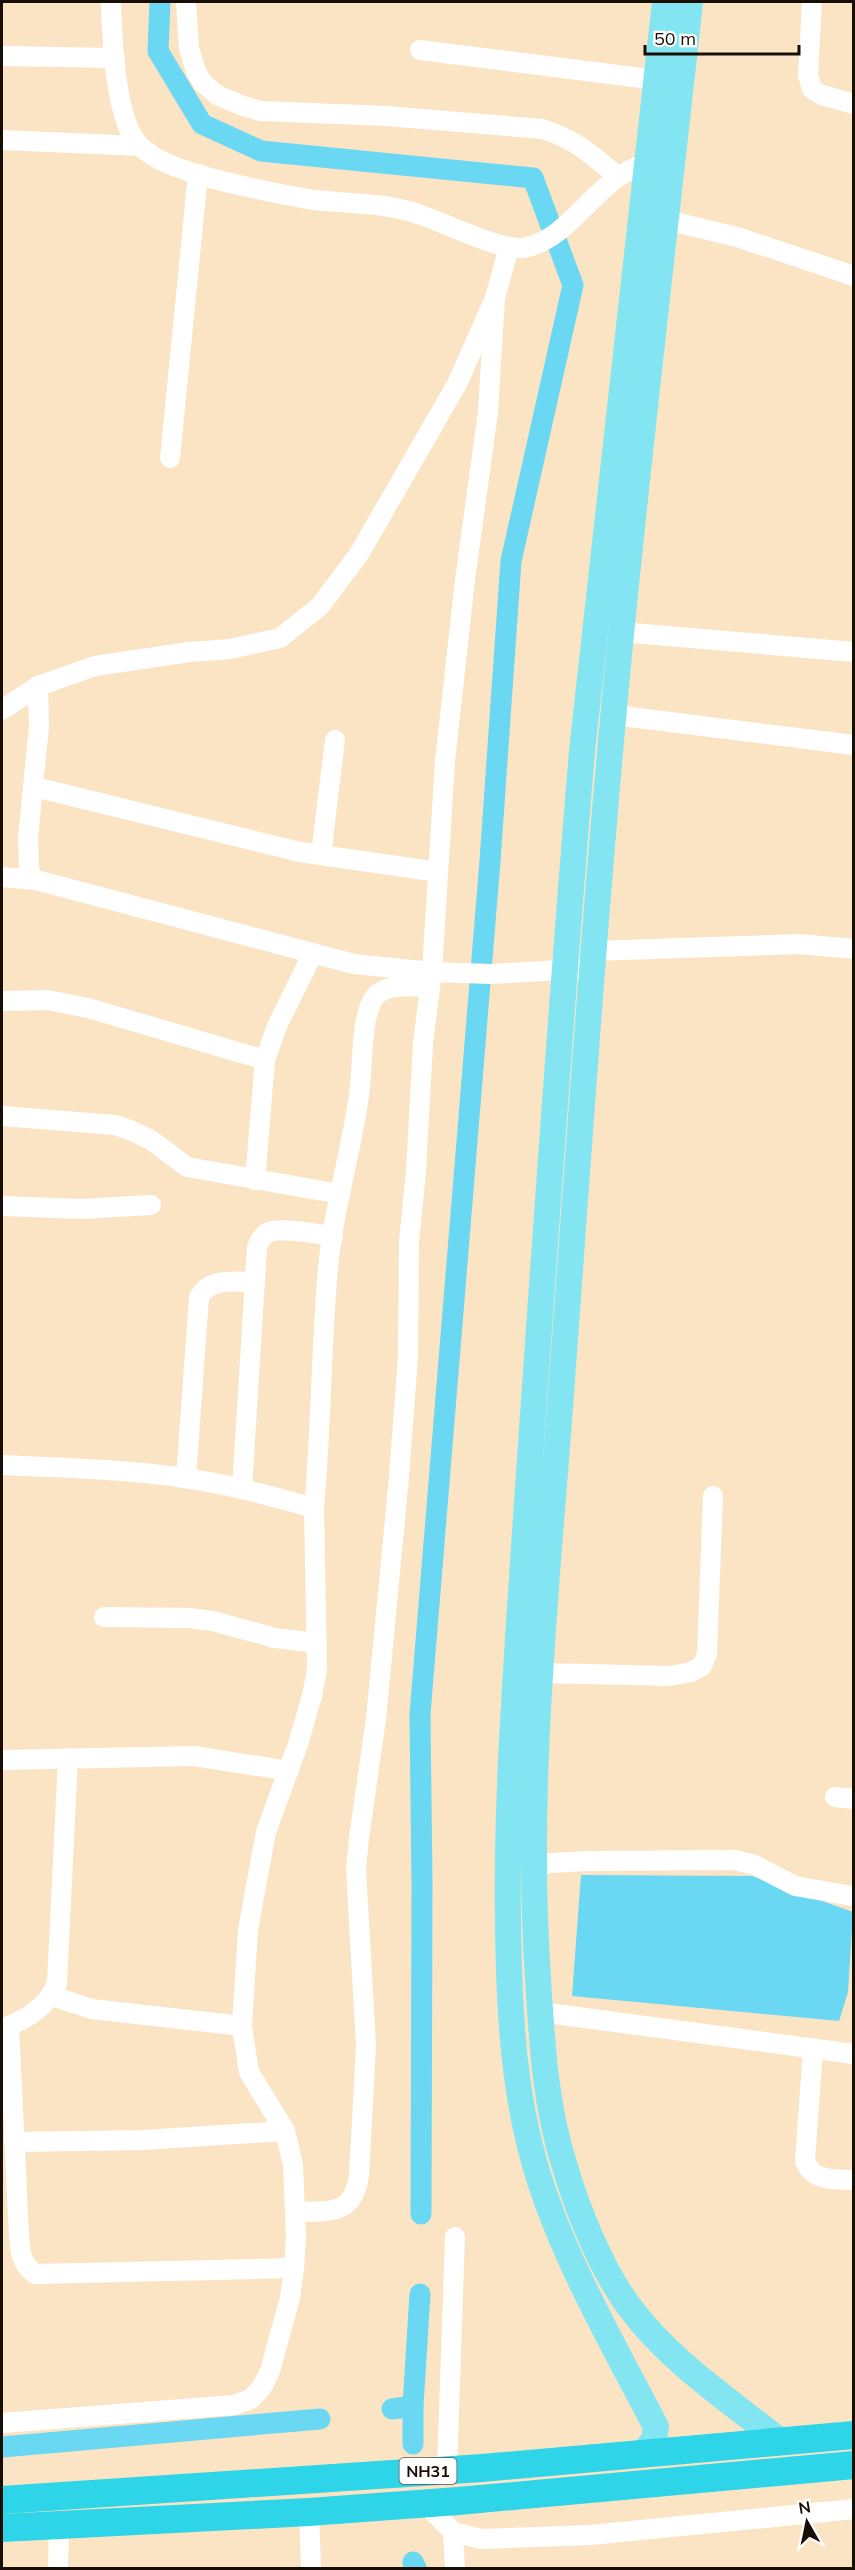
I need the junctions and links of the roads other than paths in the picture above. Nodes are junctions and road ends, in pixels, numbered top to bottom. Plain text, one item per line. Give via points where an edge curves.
1 (111, 2) edge
2 (186, 2) edge
3 (665, 2) edge
4 (690, 2) edge
5 (812, 2) edge
6 (420, 50) dead end
7 (2, 56) edge
8 (115, 58) junction
9 (657, 80) junction
10 (854, 104) edge
11 (2, 140) edge
12 (140, 146) junction
13 (660, 161) junction
14 (198, 174) junction
15 (617, 176) junction
16 (666, 220) junction
17 (509, 247) junction
18 (854, 276) edge
19 (495, 298) junction
20 (170, 458) dead end
21 (609, 631) junction
22 (854, 652) edge
23 (38, 686) junction
24 (2, 710) edge
25 (614, 715) junction
26 (335, 740) dead end
27 (854, 745) edge
28 (35, 787) junction
29 (321, 855) junction
30 (438, 872) junction
31 (2, 876) edge
32 (36, 880) junction
33 (854, 949) edge
34 (313, 953) junction
35 (583, 963) junction
36 (436, 977) junction
37 (2, 1001) edge
38 (265, 1060) junction
39 (2, 1116) edge
40 (255, 1180) junction
41 (340, 1194) junction
42 (151, 1205) dead end
43 (2, 1206) edge
44 (333, 1236) junction
45 (255, 1282) junction
46 (2, 1465) edge
47 (186, 1478) junction
48 (242, 1489) junction
49 (713, 1496) dead end
50 (314, 1508) junction
51 (104, 1617) dead end
52 (317, 1643) junction
53 (542, 1673) junction
54 (68, 1758) junction
55 (2, 1760) edge
56 (289, 1771) junction
57 (535, 1864) junction
58 (852, 1896) dead end
59 (52, 1996) junction
60 (540, 2012) junction
61 (242, 2026) junction
62 (5, 2027) edge
63 (813, 2049) junction
64 (854, 2054) edge
65 (285, 2131) junction
66 (10, 2153) edge
67 (854, 2180) edge
68 (295, 2212) junction
69 (455, 2237) dead end
70 (294, 2268) junction
71 (2, 2423) edge
72 (851, 2433) edge
73 (779, 2440) junction
74 (643, 2453) junction
75 (854, 2465) edge
76 (447, 2470) junction
77 (2, 2500) edge
78 (426, 2504) junction
79 (854, 2509) edge
80 (309, 2512) junction
81 (59, 2524) junction
82 (2, 2529) edge
83 (453, 2532) junction
84 (58, 2568) edge
85 (311, 2568) edge
86 (455, 2568) edge

1 - 8 street
2 - 15 street via 189,48 196,70 202,82 228,100 261,111 366,114 542,129 585,148
3 - 9 main road
4 - 13 main road
5 - 10 street via 808,75 812,89
6 - 9 street
7 - 8 street
8 - 12 street via 128,128
9 - 13 main road
11 - 12 street
12 - 14 street via 179,169
13 - 15 street
13 - 16 main road
13 - 21 main road
14 - 17 street via 265,192 411,211
14 - 20 street
15 - 17 street via 543,243
16 - 18 street via 737,237
16 - 21 main road
17 - 19 street
19 - 23 street via 457,384 406,476 359,554 320,606 280,638 230,649 95,666
19 - 30 street via 488,412 450,696
21 - 22 street
21 - 25 main road
21 - 35 main road via 582,751
23 - 24 street
23 - 28 street
25 - 27 street
25 - 35 main road
26 - 29 street
28 - 29 street
28 - 32 street via 28,838 29,868
29 - 30 street
30 - 36 street
31 - 32 street
32 - 34 street
33 - 35 street via 799,944
34 - 36 street
34 - 38 street
35 - 36 street
35 - 53 main road
35 - 74 main road via 552,1123 508,1797 509,1983 514,2053 530,2150 555,2221 656,2427 654,2440
36 - 41 street via 392,987 373,999
36 - 68 street via 423,1043 409,1242 408,1356 399,1489 376,1719 356,1869 366,2045 359,2176 351,2202 339,2209
37 - 38 street via 47,1000 88,1008
38 - 40 street
39 - 40 street via 115,1125 151,1140 187,1167
40 - 41 street
41 - 44 street
42 - 43 street via 81,1209
44 - 45 street via 269,1232 257,1247
44 - 50 street
45 - 47 street via 211,1284 199,1298
45 - 48 street
46 - 47 street
47 - 48 street
48 - 50 street
49 - 53 street via 707,1654 702,1666 670,1676
50 - 52 street
51 - 52 street via 213,1621 275,1638
52 - 56 street via 312,1696
53 - 57 main road
54 - 55 street
54 - 56 street via 194,1756
54 - 59 street via 57,1983
56 - 61 street via 266,1832 256,1878 248,1930
57 - 58 street via 735,1860 755,1865 795,1886
57 - 60 main road
59 - 61 street via 92,2008
59 - 62 street via 21,2022
60 - 63 street
60 - 73 main road via 542,2053 557,2141 566,2173 607,2269 627,2304 658,2341
61 - 65 street via 249,2072
62 - 66 street
63 - 64 street
63 - 67 street via 805,2161 819,2178
65 - 66 street
65 - 68 street via 293,2165
66 - 70 street via 21,2256 35,2274
68 - 70 street
69 - 76 street
70 - 71 street via 270,2371 251,2399 234,2405
72 - 73 highway, NH31
73 - 74 highway, NH31
74 - 76 highway, NH31
75 - 78 highway, NH31
76 - 77 highway, NH31
78 - 80 highway, NH31
78 - 83 street
79 - 83 street via 591,2535 481,2538
80 - 81 highway, NH31
80 - 85 street
81 - 82 highway, NH31
81 - 84 street
83 - 86 street

